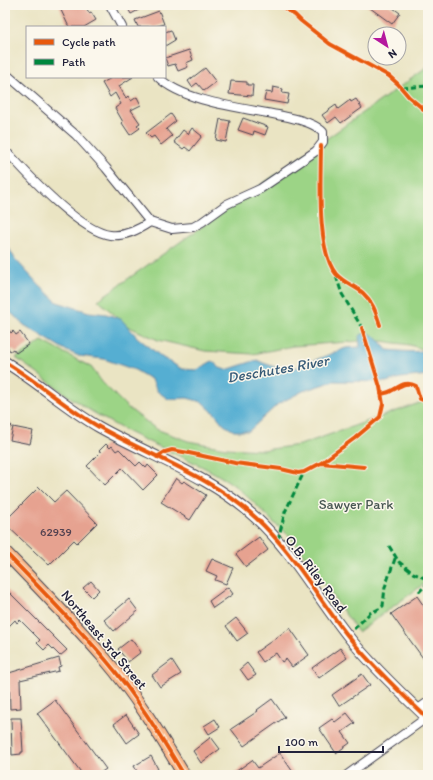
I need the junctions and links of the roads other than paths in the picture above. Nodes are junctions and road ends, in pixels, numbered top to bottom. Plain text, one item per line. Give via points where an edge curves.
1 (110, 5) edge
2 (121, 26) edge
3 (5, 73) edge
4 (159, 78) edge
5 (10, 155) dead end
6 (150, 222) junction
7 (5, 362) edge
8 (5, 552) edge
9 (428, 702) edge
10 (418, 709) junction
11 (427, 719) edge
12 (184, 775) edge
13 (347, 775) edge

1 - 2 street
3 - 6 street via 76,135
4 - 6 street via 186,94 305,122 323,132 323,142 316,151 267,185 227,204 193,227 172,229
5 - 6 street via 34,182 88,228 112,236 137,230
7 - 10 street, O.B. Riley Road via 82,417 205,482 254,517 284,547 352,641
8 - 12 main road, Northeast 3rd Street via 106,660
9 - 10 street
10 - 11 street, O.B. Riley Road
11 - 13 street

